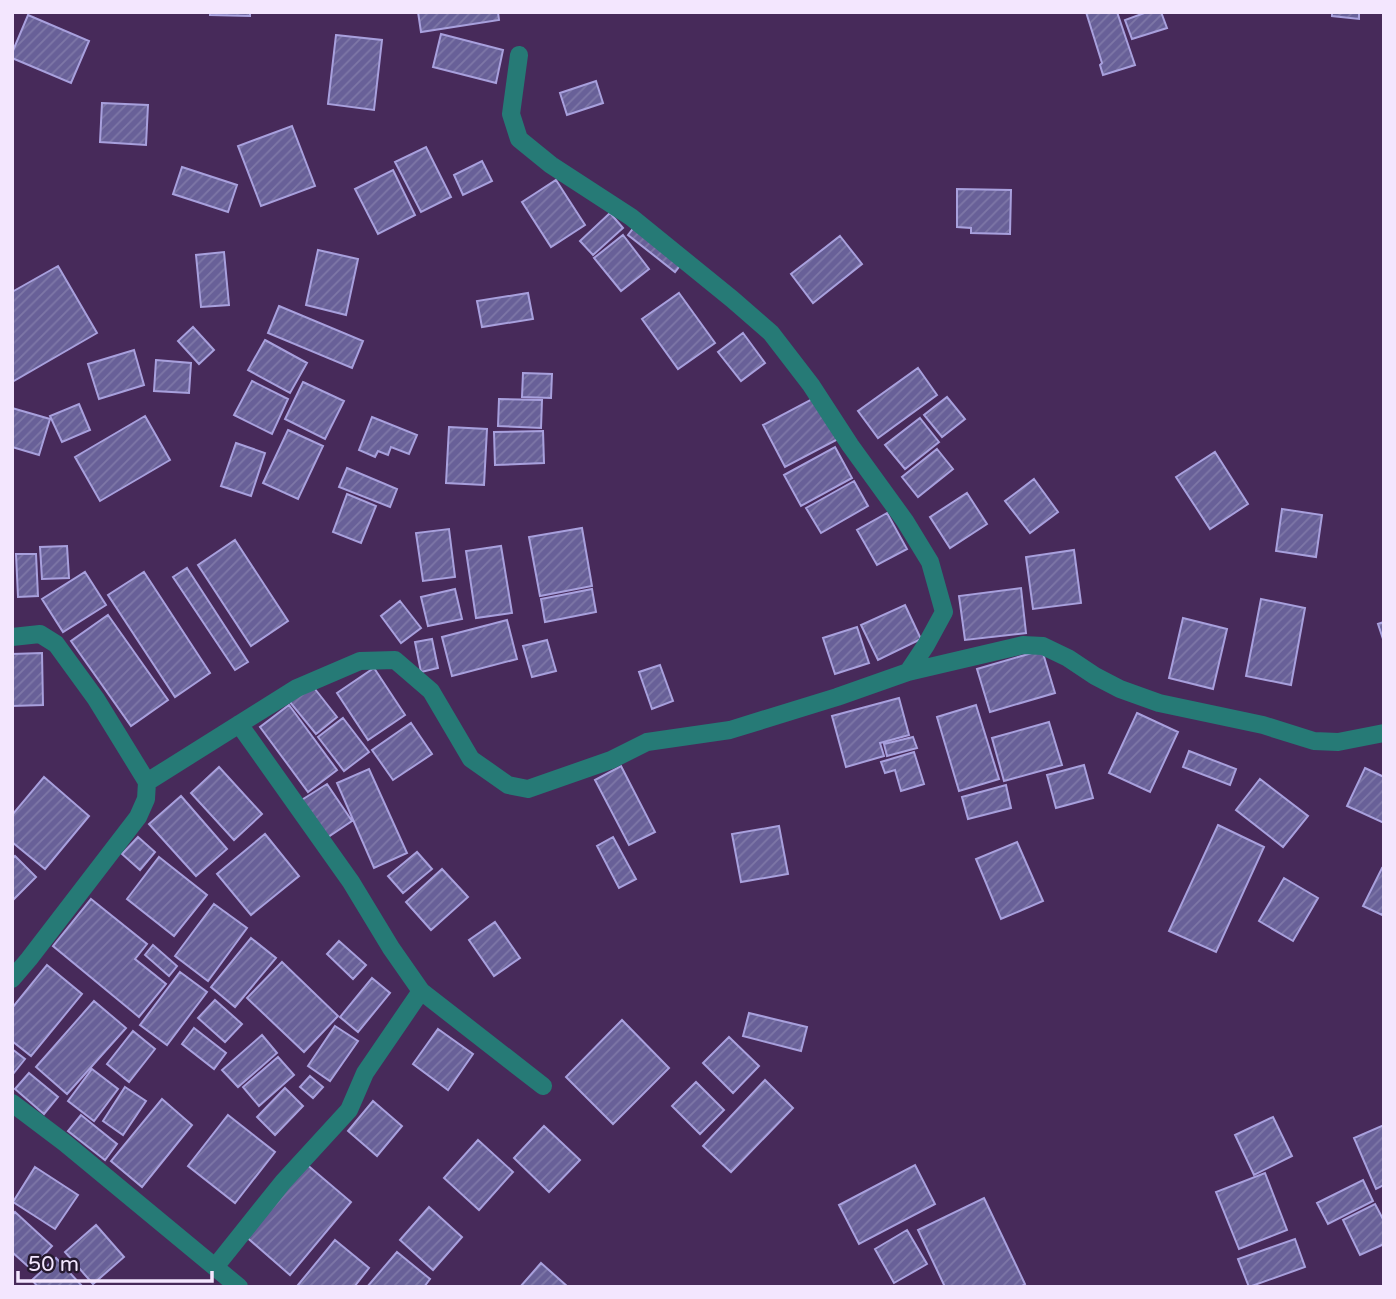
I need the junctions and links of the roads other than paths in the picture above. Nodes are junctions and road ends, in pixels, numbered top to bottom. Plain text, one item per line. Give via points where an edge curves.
1 (519, 55) dead end
2 (12, 637) edge
3 (908, 672) junction
4 (239, 723) junction
5 (1384, 733) edge
6 (147, 782) junction
7 (12, 979) edge
8 (421, 991) junction
9 (543, 1086) dead end
10 (12, 1103) edge
11 (215, 1267) junction
12 (239, 1287) edge

1 - 3 street via 511,114 519,139 631,217 771,333 912,531 930,562 943,612
2 - 6 street via 40,634 56,644
3 - 4 street via 730,730 647,742 611,760 528,789 508,785 471,759 431,691 395,660 360,661 297,688
3 - 5 street via 1023,645 1042,646 1120,689 1159,703 1263,724 1314,741 1338,742
4 - 6 street
4 - 8 street
6 - 7 street via 138,817
8 - 9 street
8 - 11 street via 365,1073 349,1110
10 - 11 street
11 - 12 street

